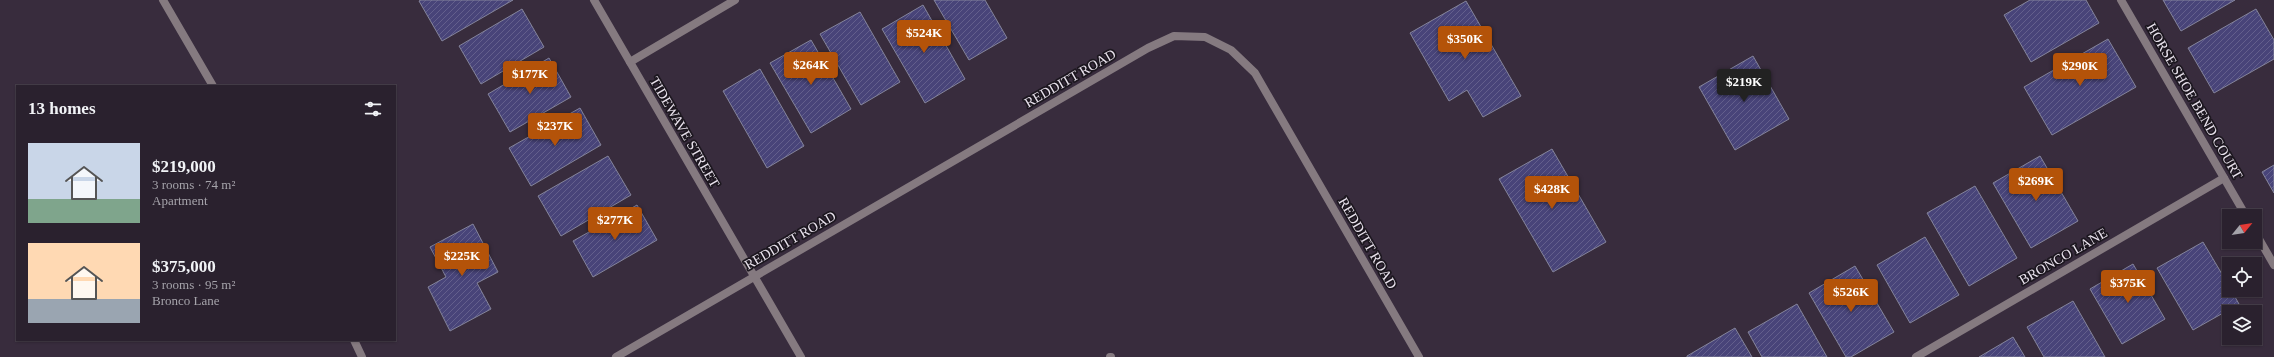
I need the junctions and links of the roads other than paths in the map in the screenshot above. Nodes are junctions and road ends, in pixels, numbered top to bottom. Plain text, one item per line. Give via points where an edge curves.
1 (163, 0) edge
2 (594, 0) edge
3 (735, 0) edge
4 (2121, 0) edge
5 (630, 62) junction
6 (212, 85) edge
7 (2224, 178) junction
8 (2242, 209) edge
9 (2262, 244) edge
10 (2274, 265) edge
11 (753, 276) junction
12 (354, 341) edge
13 (362, 357) edge
14 (616, 357) edge
15 (801, 357) edge
16 (1419, 357) edge
17 (1916, 357) edge

1 - 6 street
2 - 5 street, TIDEWAVE STREET
3 - 5 street
4 - 7 street, HORSE SHOE BEND COURT
5 - 11 street, TIDEWAVE STREET
7 - 8 street, HORSE SHOE BEND COURT
7 - 17 street, BRONCO LANE
9 - 10 street
11 - 14 street, REDDITT ROAD
11 - 15 street, TIDEWAVE STREET
11 - 16 street, REDDITT ROAD via 1148,48 1174,36 1205,36 1231,50 1255,73
12 - 13 street

